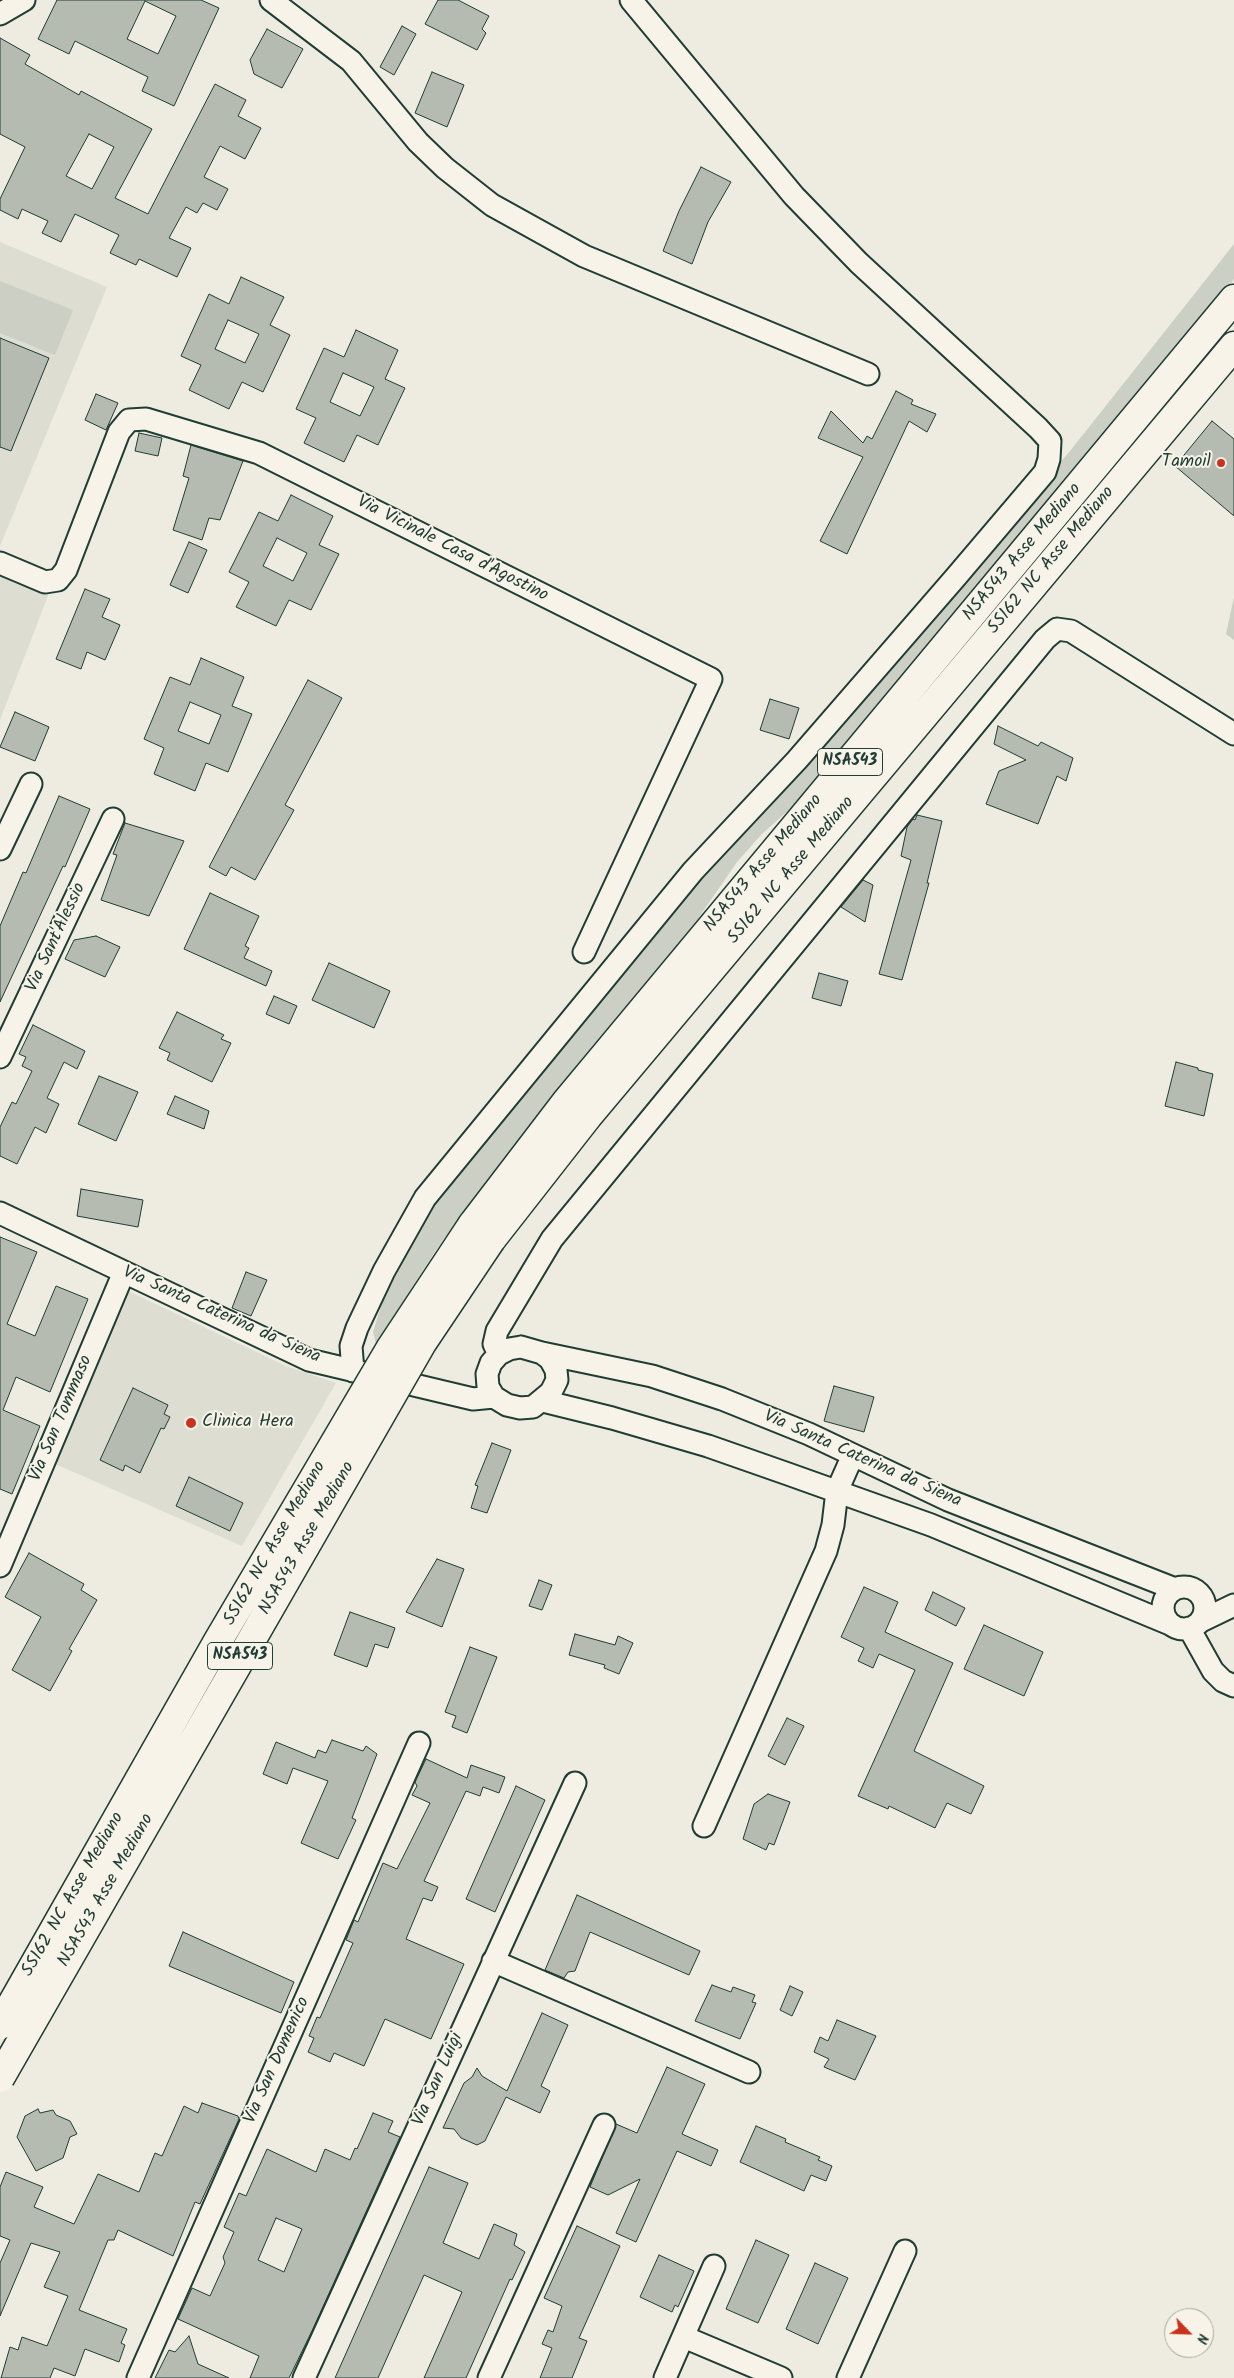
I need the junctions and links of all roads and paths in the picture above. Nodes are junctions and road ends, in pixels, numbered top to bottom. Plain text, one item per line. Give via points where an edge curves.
1 (24, 0) edge
2 (271, 0) edge
3 (631, 0) edge
4 (0, 14) edge
5 (1234, 300) edge
6 (1234, 346) edge
7 (868, 374) dead end
8 (0, 563) edge
9 (1234, 734) edge
10 (31, 784) dead end
11 (113, 819) dead end
12 (0, 849) edge
13 (584, 952) dead end
14 (0, 1057) edge
15 (0, 1213) edge
16 (482, 1233) junction
17 (124, 1272) junction
18 (542, 1353) junction
19 (499, 1354) junction
20 (353, 1371) junction
21 (487, 1374) junction
22 (451, 1393) junction
23 (494, 1396) junction
24 (543, 1401) junction
25 (853, 1455) junction
26 (837, 1491) junction
27 (1099, 1560) junction
28 (0, 1566) edge
29 (1175, 1589) junction
30 (1088, 1590) junction
31 (1201, 1595) junction
32 (1234, 1601) edge
33 (1234, 1605) edge
34 (1187, 1624) junction
35 (1234, 1686) edge
36 (419, 1743) dead end
37 (575, 1783) dead end
38 (704, 1826) dead end
39 (494, 1960) junction
40 (0, 2025) edge
41 (749, 2072) dead end
42 (0, 2078) edge
43 (604, 2125) dead end
44 (905, 2250) dead end
45 (714, 2266) dead end
46 (684, 2336) junction
47 (138, 2378) edge
48 (304, 2378) edge
49 (488, 2378) edge
50 (665, 2378) edge
51 (781, 2378) edge
52 (848, 2378) edge

1 - 4 street
2 - 7 street via 351,61 418,142 492,205 584,256
3 - 20 street via 794,196 859,263 1050,441 1049,459 1045,472 955,578 797,760 693,871 425,1198 356,1328 351,1346
5 - 16 highway, NSA543 Asse Mediano / NSA543 via 566,1102
6 - 16 highway, SS162 NC Asse Mediano via 588,1116
8 - 13 street, Via Vicinale Casa d'Agostino via 45,582 58,580 66,570 120,432 129,420 146,418 259,453 711,679
9 - 19 street via 1071,631 1056,629 557,1231 497,1331 494,1344
10 - 12 street
11 - 14 street, Via Sant'Alessio
15 - 17 street, Via Santa Caterina da Siena
16 - 40 highway, SS162 NC Asse Mediano, bridge via 390,1349 218,1641
16 - 42 highway, NSA543 Asse Mediano / NSA543, bridge
17 - 20 street, Via Santa Caterina da Siena via 309,1360
17 - 28 street, Via San Tommaso
18 - 19 street via 521,1347
18 - 24 street via 550,1359 557,1380
18 - 25 street, Via Santa Caterina da Siena via 615,1367 688,1387 766,1416
19 - 21 street via 491,1362
20 - 22 street, Via Santa Caterina da Siena
21 - 22 street via 464,1391
21 - 23 street via 488,1386
22 - 23 street, Via Santa Caterina da Siena via 473,1399
23 - 24 street via 507,1405 520,1408 533,1407
24 - 26 street, Via Santa Caterina da Siena via 708,1446
25 - 26 street
25 - 27 street, Via Santa Caterina da Siena via 948,1500
26 - 30 street, Via Santa Caterina da Siena via 931,1525
26 - 38 street via 826,1551
27 - 29 street, Via Santa Caterina da Siena
27 - 30 street
29 - 31 street via 1189,1587
29 - 34 street via 1169,1593 1163,1612
30 - 34 street, Via Santa Caterina da Siena
31 - 32 street
31 - 34 street via 1205,1608
33 - 34 street
34 - 35 street via 1214,1671
36 - 47 street, Via San Domenico
37 - 39 street, Via San Luigi
39 - 41 street
39 - 48 street, Via San Luigi
43 - 49 street
44 - 52 street
45 - 46 street
46 - 50 street
46 - 51 street

